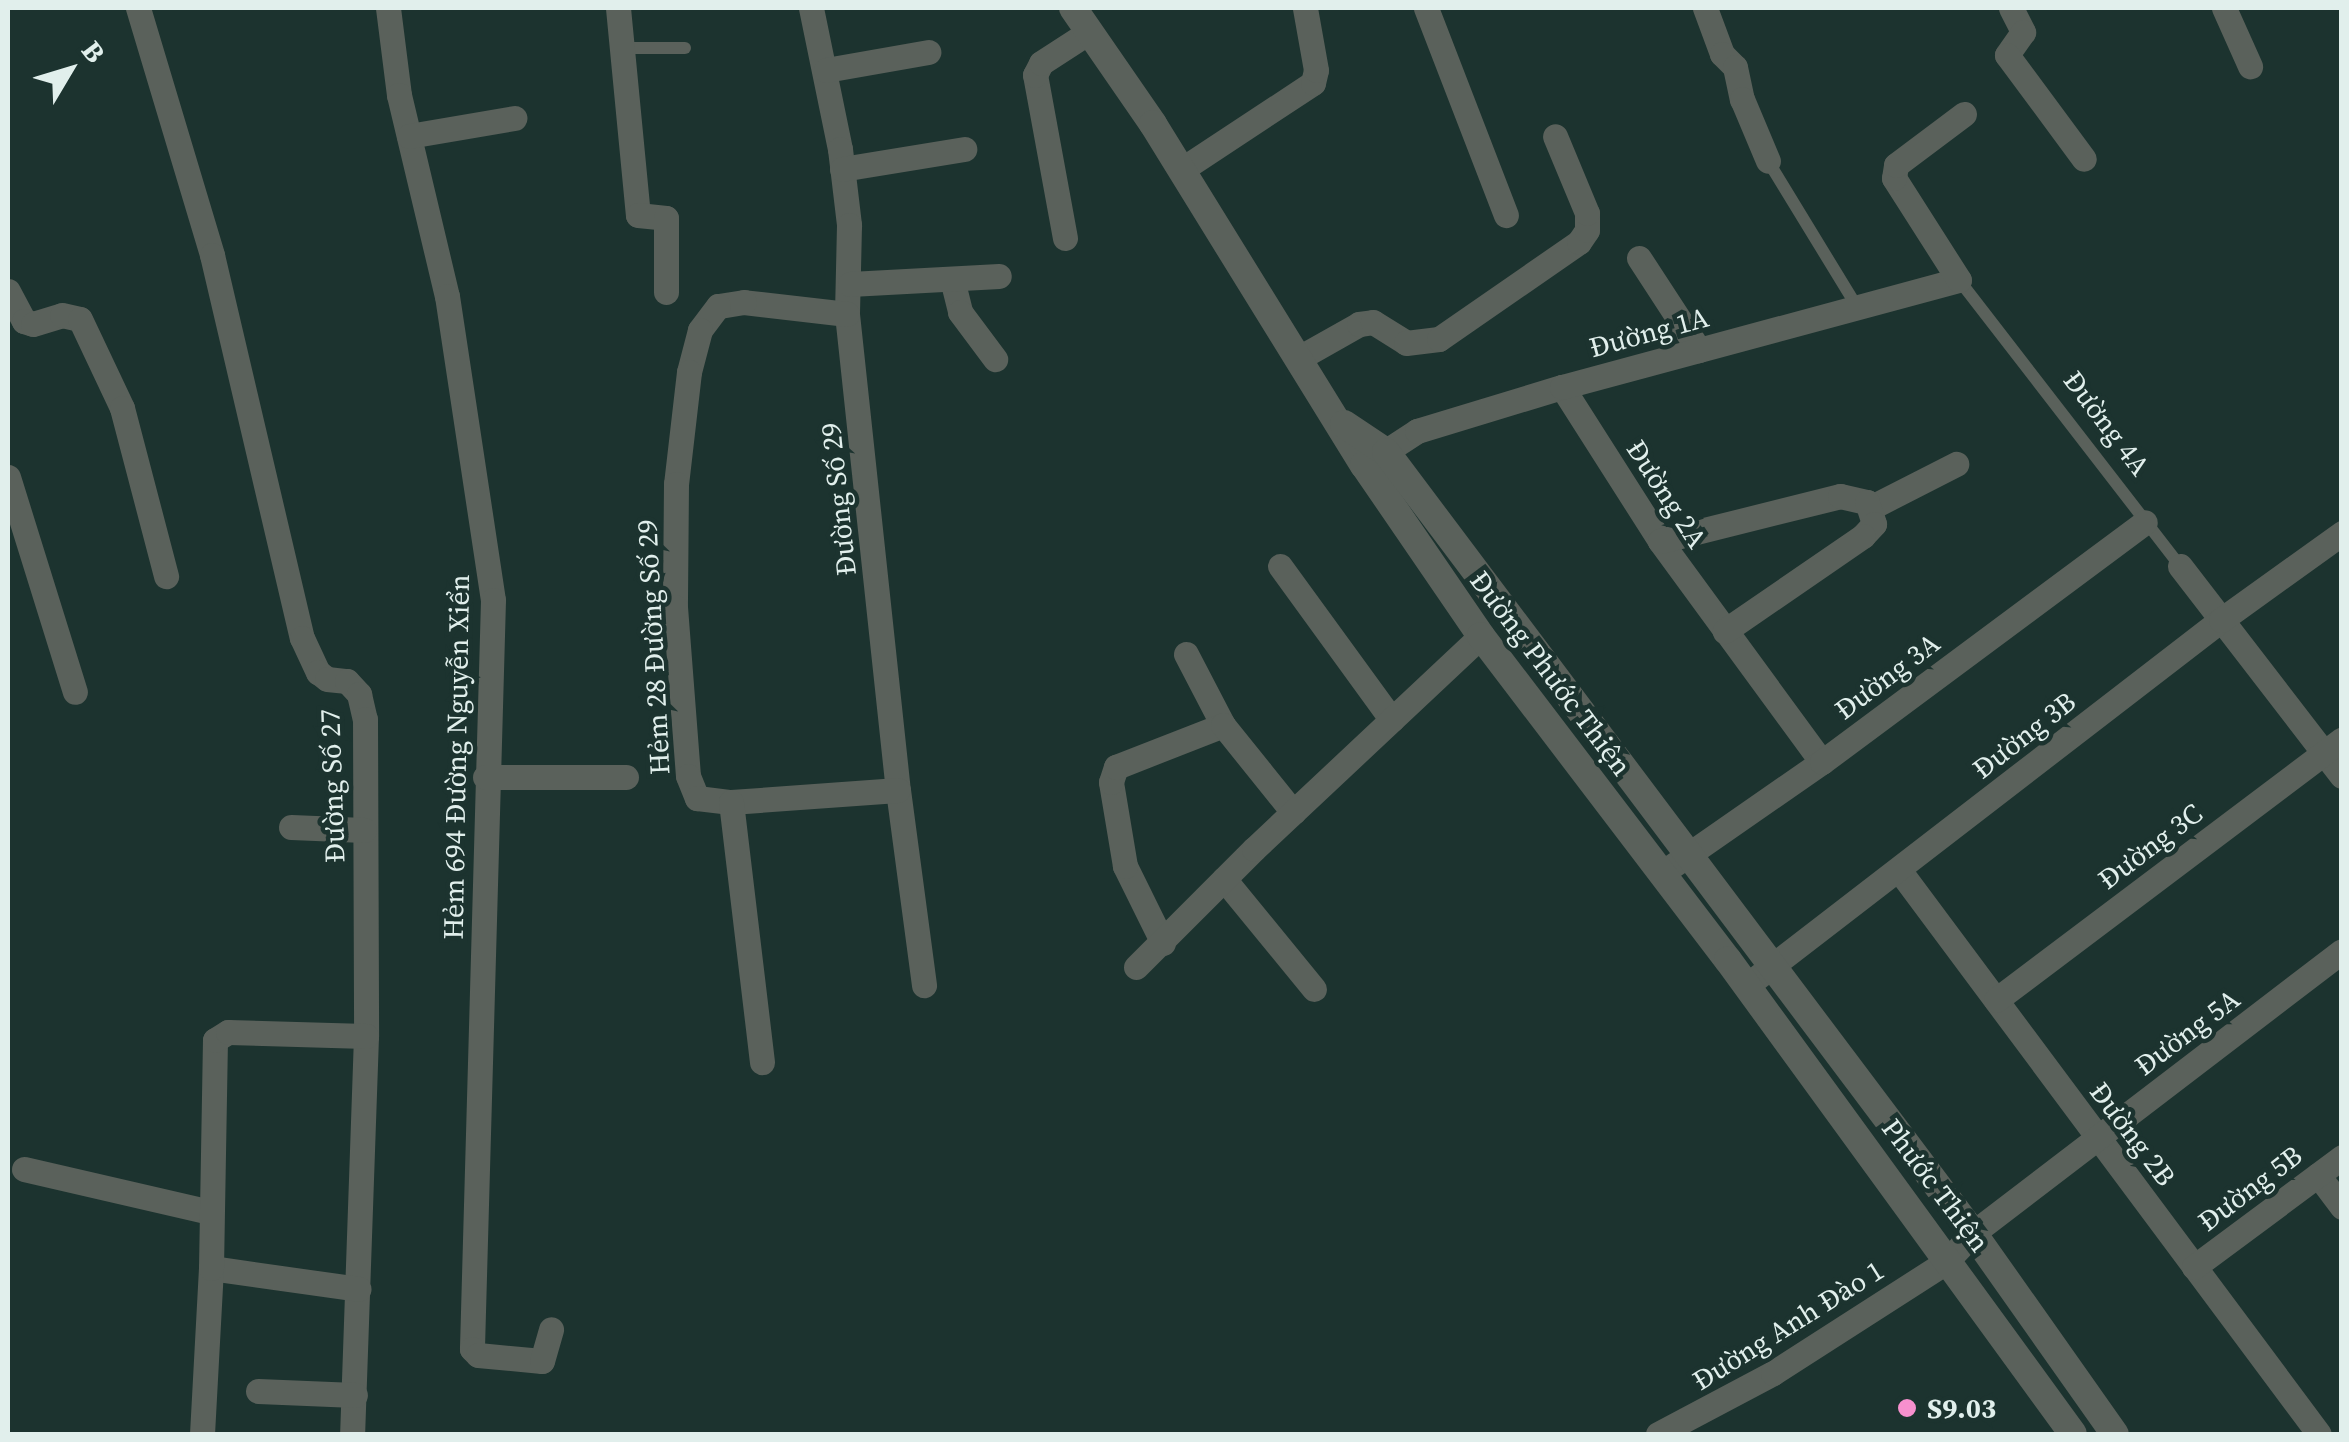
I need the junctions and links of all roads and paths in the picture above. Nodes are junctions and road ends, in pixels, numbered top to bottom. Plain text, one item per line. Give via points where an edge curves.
1 (138, 8) edge
2 (388, 8) edge
3 (618, 8) edge
4 (811, 8) edge
5 (1073, 8) edge
6 (1305, 8) edge
7 (1426, 8) edge
8 (1705, 8) edge
9 (2011, 8) edge
10 (2224, 8) edge
11 (1090, 32) junction
12 (622, 48) junction
13 (685, 48) dead end
14 (928, 52) dead end
15 (2250, 66) dead end
16 (826, 70) junction
17 (1964, 114) dead end
18 (514, 118) dead end
19 (409, 136) junction
20 (1555, 136) dead end
21 (964, 150) dead end
22 (2084, 159) dead end
23 (1768, 160) joint
24 (842, 169) junction
25 (1181, 170) junction
26 (1506, 216) dead end
27 (1065, 238) dead end
28 (1639, 258) dead end
29 (999, 276) dead end
30 (952, 279) junction
31 (1959, 280) junction
32 (850, 284) junction
33 (8, 290) edge
34 (666, 292) dead end
35 (1857, 307) junction
36 (847, 314) junction
37 (16, 330) edge
38 (1699, 350) junction
39 (1299, 358) junction
40 (995, 359) dead end
41 (1562, 387) junction
42 (1375, 459) junction
43 (1956, 464) dead end
44 (8, 477) edge
45 (1870, 508) junction
46 (2145, 522) junction
47 (2342, 533) edge
48 (1660, 540) junction
49 (1280, 566) dead end
50 (2180, 566) joint
51 (166, 576) dead end
52 (2214, 610) junction
53 (1725, 631) junction
54 (1482, 636) junction
55 (1186, 654) dead end
56 (74, 692) dead end
57 (1392, 720) junction
58 (1222, 725) junction
59 (2332, 746) edge
60 (1822, 762) junction
61 (2342, 776) edge
62 (485, 777) junction
63 (626, 778) dead end
64 (898, 790) junction
65 (731, 802) junction
66 (1294, 812) junction
67 (290, 827) dead end
68 (364, 830) junction
69 (1695, 865) junction
70 (1899, 870) junction
71 (1662, 873) junction
72 (1224, 878) junction
73 (1751, 941) joint
74 (1162, 943) junction
75 (2342, 951) edge
76 (1728, 960) joint
77 (1772, 966) junction
78 (1136, 968) dead end
79 (924, 985) dead end
80 (1746, 986) junction
81 (1314, 989) dead end
82 (1996, 1000) junction
83 (366, 1036) junction
84 (762, 1062) dead end
85 (2098, 1138) junction
86 (2342, 1158) edge
87 (24, 1169) dead end
88 (2318, 1175) junction
89 (2342, 1207) edge
90 (210, 1212) junction
91 (1973, 1233) junction
92 (1946, 1262) junction
93 (2194, 1267) junction
94 (211, 1268) junction
95 (359, 1289) junction
96 (551, 1329) dead end
97 (258, 1391) dead end
98 (356, 1395) junction
99 (202, 1434) edge
100 (352, 1434) edge
101 (1658, 1434) edge
102 (2073, 1434) edge
103 (2115, 1434) edge
104 (2318, 1434) edge

1 - 68 street, Đường Số 27 via 212,254 302,638 318,672 348,681 360,694
2 - 19 street, Hẻm 694 Đường Nguyễn Xiển
3 - 12 street
4 - 16 street, Đường Số 29
5 - 11 street, Đường Phước Thiện
6 - 25 street via 1313,83
7 - 26 street
8 - 23 street
9 - 22 street via 2023,32 2007,56
10 - 15 street
11 - 25 street, Đường Phước Thiện
11 - 27 street via 1042,63 1035,75
12 - 13 lane
12 - 34 street via 638,215 666,218
14 - 16 street
16 - 24 street, Đường Số 29
17 - 31 street, Đường 4A via 1896,165 1894,178
18 - 19 street
19 - 62 street, Hẻm 694 Đường Nguyễn Xiển via 447,296 493,600
20 - 39 street via 1587,212 1579,242 1439,339 1406,344 1374,322 1359,324
21 - 24 street
23 - 35 lane
24 - 32 street, Đường Số 29
25 - 39 street, Đường Phước Thiện
28 - 38 street
29 - 30 street
30 - 32 street
30 - 40 street via 960,312
31 - 35 street, Đường 1A
31 - 46 lane, Đường 4A
32 - 36 street, Đường Số 29
33 - 37 street
35 - 38 street, Đường 1A
36 - 64 street, Đường Số 29
36 - 65 street, Hẻm 28 Đường Số 29 via 744,302 718,306 700,330 689,372 676,484 675,606 688,776 697,798
37 - 51 street via 62,315 80,319 122,408
38 - 41 street, Đường 1A
39 - 42 street, Đường Phước Thiện via 1337,420
41 - 42 street, Đường 1A via 1417,431
41 - 48 street, Đường 2A
42 - 54 street, Đường Phước Thiện
42 - 69 street, Đường Phước Thiện
43 - 45 street
44 - 56 street
45 - 48 street via 1855,495 1840,496
45 - 53 street via 1874,524 1863,536
46 - 50 lane, Đường 4A
46 - 60 street, Đường 3A
47 - 52 street, Đường 3B
48 - 53 street, Đường 2A
49 - 57 street
50 - 52 street, Đường 4A
52 - 59 street, Đường 4A
52 - 70 street, Đường 3B
53 - 60 street, Đường 2A
54 - 57 street
54 - 71 street, Đường Phước Thiện
55 - 58 street
57 - 66 street
58 - 66 street
58 - 74 street via 1112,773 1125,866
59 - 61 street, Đường 4A
59 - 82 street, Đường 3C
60 - 69 street, Đường 3A
62 - 63 street
62 - 96 street, Hẻm 694 Đường Nguyễn Xiển via 482,1132 472,1349 538,1362 546,1356
64 - 65 street, Hẻm 28 Đường Số 29
64 - 79 street, Đường Số 29
65 - 84 street
66 - 72 street
67 - 68 street
68 - 83 street, Đường Số 27
69 - 71 street, Đường 3A
69 - 73 street, Đường Phước Thiện
70 - 77 street, Đường 3B
70 - 82 street, Đường 2B
71 - 76 street, Đường Phước Thiện
72 - 74 street
72 - 81 street
73 - 77 street, Phước Thiện
74 - 78 street
75 - 85 street, Đường 5A
76 - 80 street, Phước Thiện
77 - 80 street, Đường 3B
77 - 91 street, Phước Thiện
80 - 92 street, Phước Thiện
82 - 85 street, Đường 2B
83 - 90 street via 228,1032 214,1040
83 - 95 street, Đường Số 27
85 - 91 street, Đường 5A
85 - 93 street, Đường 2B
86 - 88 street, Đường 5B
87 - 90 street
88 - 89 street
88 - 93 street, Đường 5B
90 - 94 street
91 - 92 street, Đường Anh Đào 1
91 - 103 street, Phước Thiện
92 - 101 street, Đường Anh Đào 1 via 1772,1373
92 - 102 street, Phước Thiện
93 - 104 street, Đường 2B
94 - 95 street
94 - 99 street
95 - 98 street, Đường Số 27
97 - 98 street
98 - 100 street, Đường Số 27

